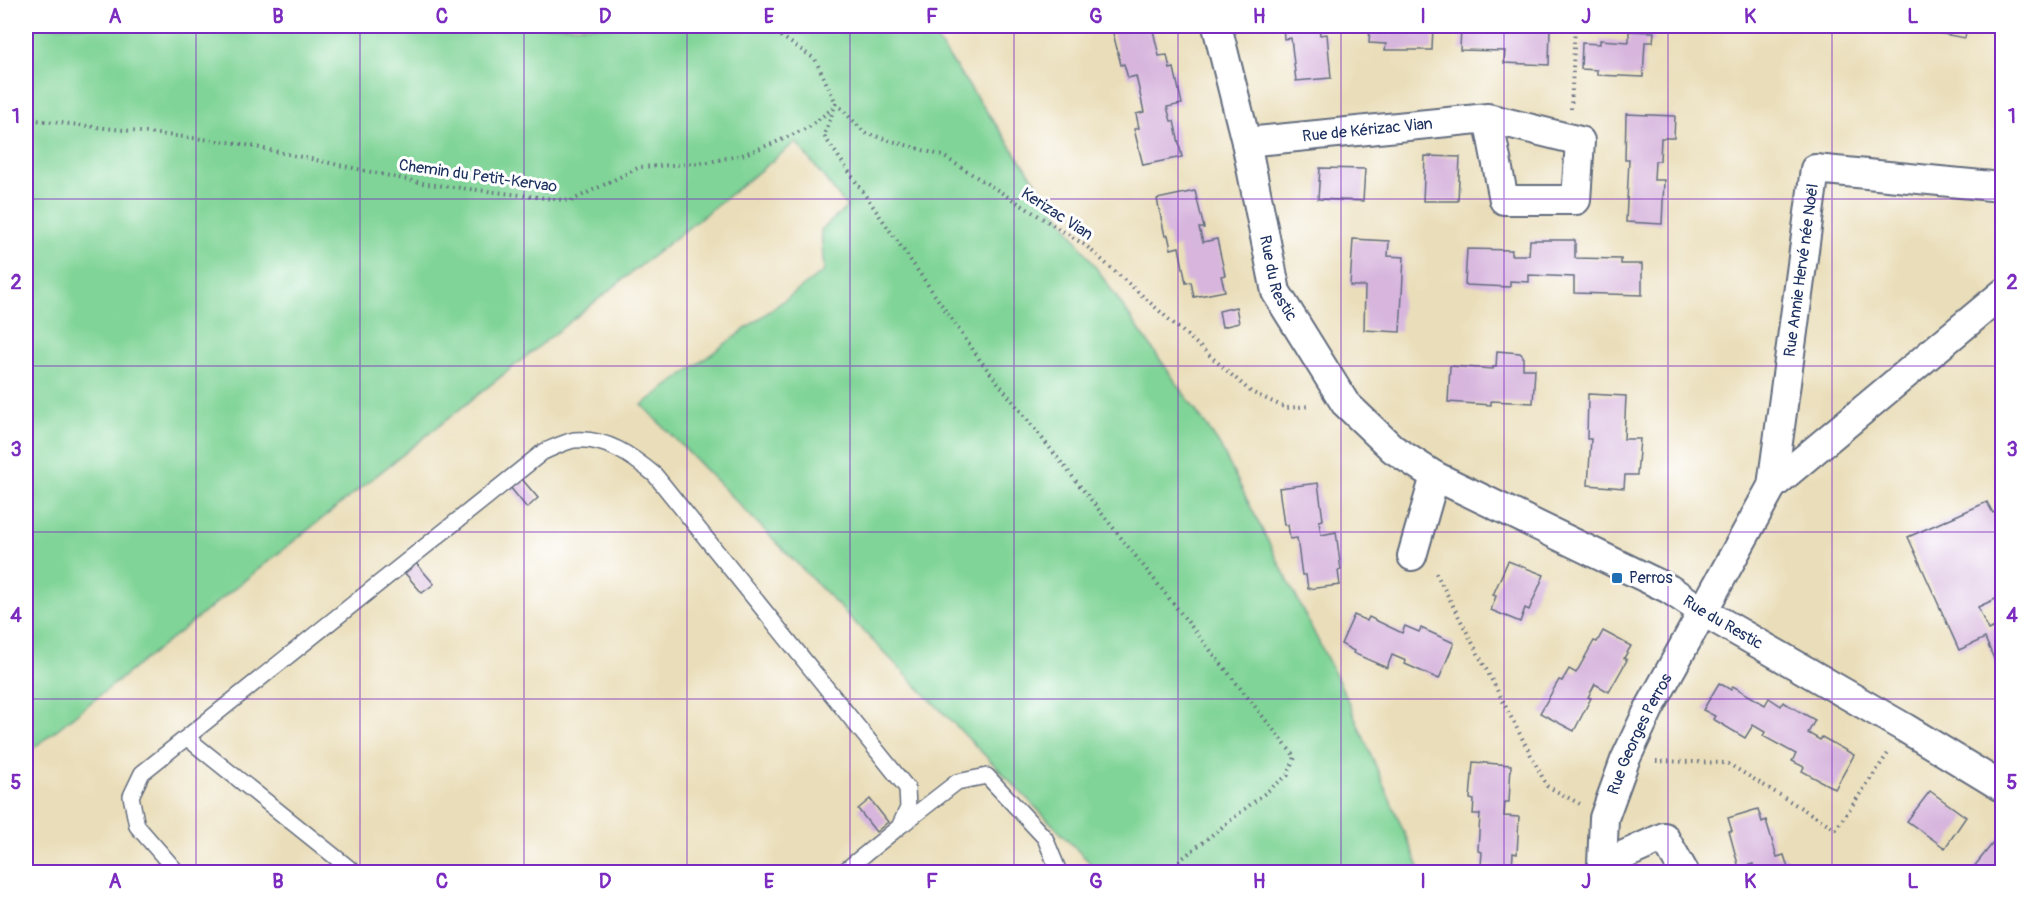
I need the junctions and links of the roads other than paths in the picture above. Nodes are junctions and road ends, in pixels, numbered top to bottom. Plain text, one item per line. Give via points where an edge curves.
1 (1217, 26) edge
2 (1488, 118) junction
3 (1246, 142) junction
4 (2002, 187) edge
5 (2002, 294) edge
6 (1435, 476) junction
7 (1772, 486) junction
8 (1412, 556) road end
9 (1702, 611) junction
10 (187, 738) junction
11 (2002, 787) edge
12 (899, 827) junction
13 (1604, 869) edge
14 (177, 873) edge
15 (354, 873) edge
16 (843, 873) edge
17 (1054, 873) edge
18 (1684, 873) edge

1 - 3 street, Rue du Restic
2 - 2 street, Rue de Kérizac Vian via 1504,200 1576,200 1580,141
2 - 3 street, Rue de Kérizac Vian
3 - 6 street, Rue du Restic via 1276,292 1345,403 1393,449
4 - 7 street, Rue Annie Hervé née Noël via 1815,169
5 - 7 street, Rue Annie Hervé née Noël
6 - 8 street
6 - 9 street, Rue du Restic via 1668,589
7 - 9 street, Rue Annie Hervé née Noël
9 - 11 street, Rue du Restic
9 - 13 street, Rue Georges Perros via 1625,760 1604,818
10 - 12 lane via 543,452 574,440 602,442 629,454 655,475 907,788 908,808
10 - 14 lane via 142,773 131,796 137,826
10 - 15 lane
12 - 16 lane
12 - 17 lane via 957,782 987,776 1045,838 1057,867
13 - 18 street, Rue Georges Perros via 1664,837

